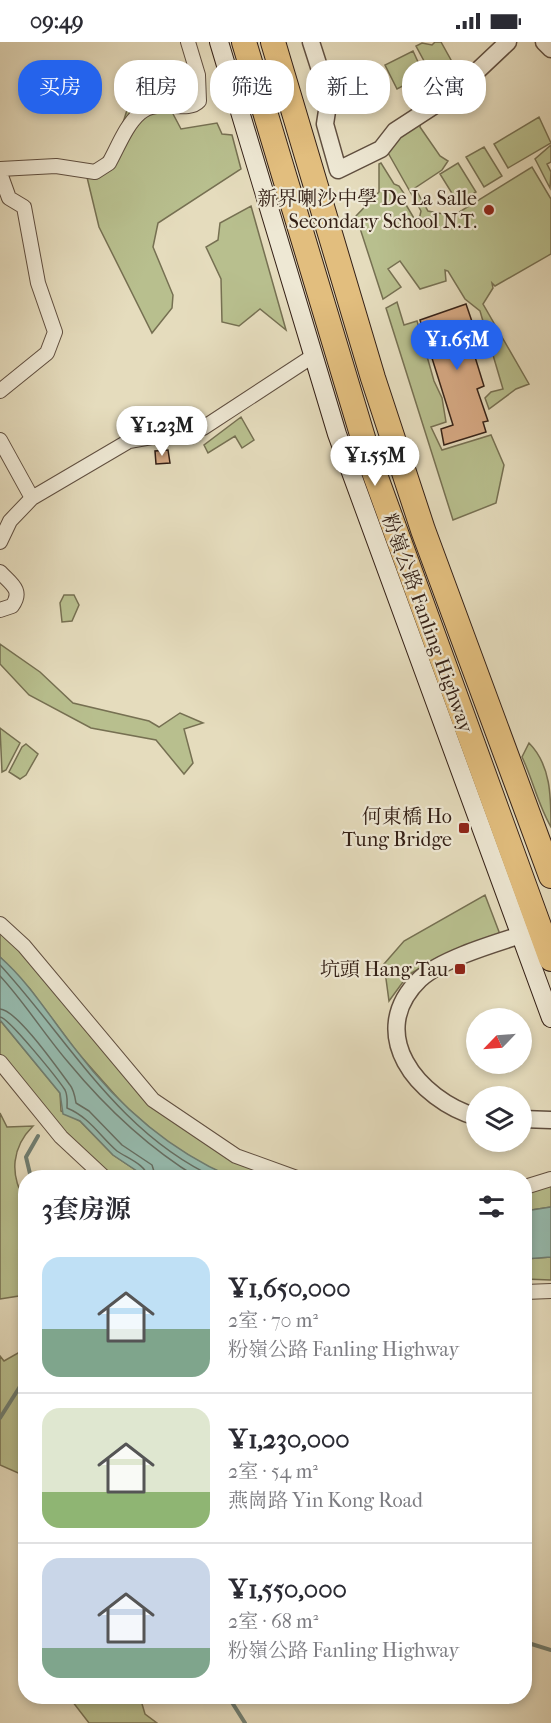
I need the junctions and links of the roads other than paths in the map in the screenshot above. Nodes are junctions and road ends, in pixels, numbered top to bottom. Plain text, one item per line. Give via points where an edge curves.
1 (188, 42) edge
2 (219, 42) edge
3 (244, 42) edge
4 (273, 42) edge
5 (311, 42) edge
6 (508, 42) edge
7 (544, 42) edge
8 (551, 49) edge
9 (0, 171) edge
10 (313, 356) junction
11 (0, 391) edge
12 (0, 441) edge
13 (32, 498) junction
14 (0, 542) edge
15 (0, 572) edge
16 (0, 610) edge
17 (551, 876) edge
18 (0, 924) edge
19 (521, 935) junction
20 (551, 958) edge
21 (551, 1018) edge
22 (0, 1062) edge
23 (466, 1113) edge
24 (532, 1119) edge
25 (549, 1120) edge
26 (97, 1170) edge
27 (275, 1170) edge
28 (551, 1179) edge
29 (532, 1185) edge
30 (551, 1291) edge
31 (532, 1292) edge

1 - 9 street via 198,75 199,101 190,106 159,105 139,114 102,169 95,172 56,166
2 - 10 main road
3 - 20 highway, 粉嶺公路 Fanling Highway via 370,461
4 - 17 highway, 粉嶺公路 Fanling Highway via 419,519
5 - 6 street via 329,98 325,124 338,170 381,149 395,131 455,92
7 - 8 street
9 - 11 street via 9,198 24,207 38,283 55,332 47,352
10 - 13 street via 203,428 129,441
10 - 19 main road via 365,513
12 - 13 street
13 - 14 street via 10,521
15 - 16 street via 15,585 17,594 12,606
18 - 27 street via 24,946 153,1100 236,1156
19 - 21 main road
19 - 23 street via 438,967 422,977 401,1009 398,1039 411,1075 446,1105
22 - 26 street via 56,1130
24 - 25 street
28 - 29 street
30 - 31 street

